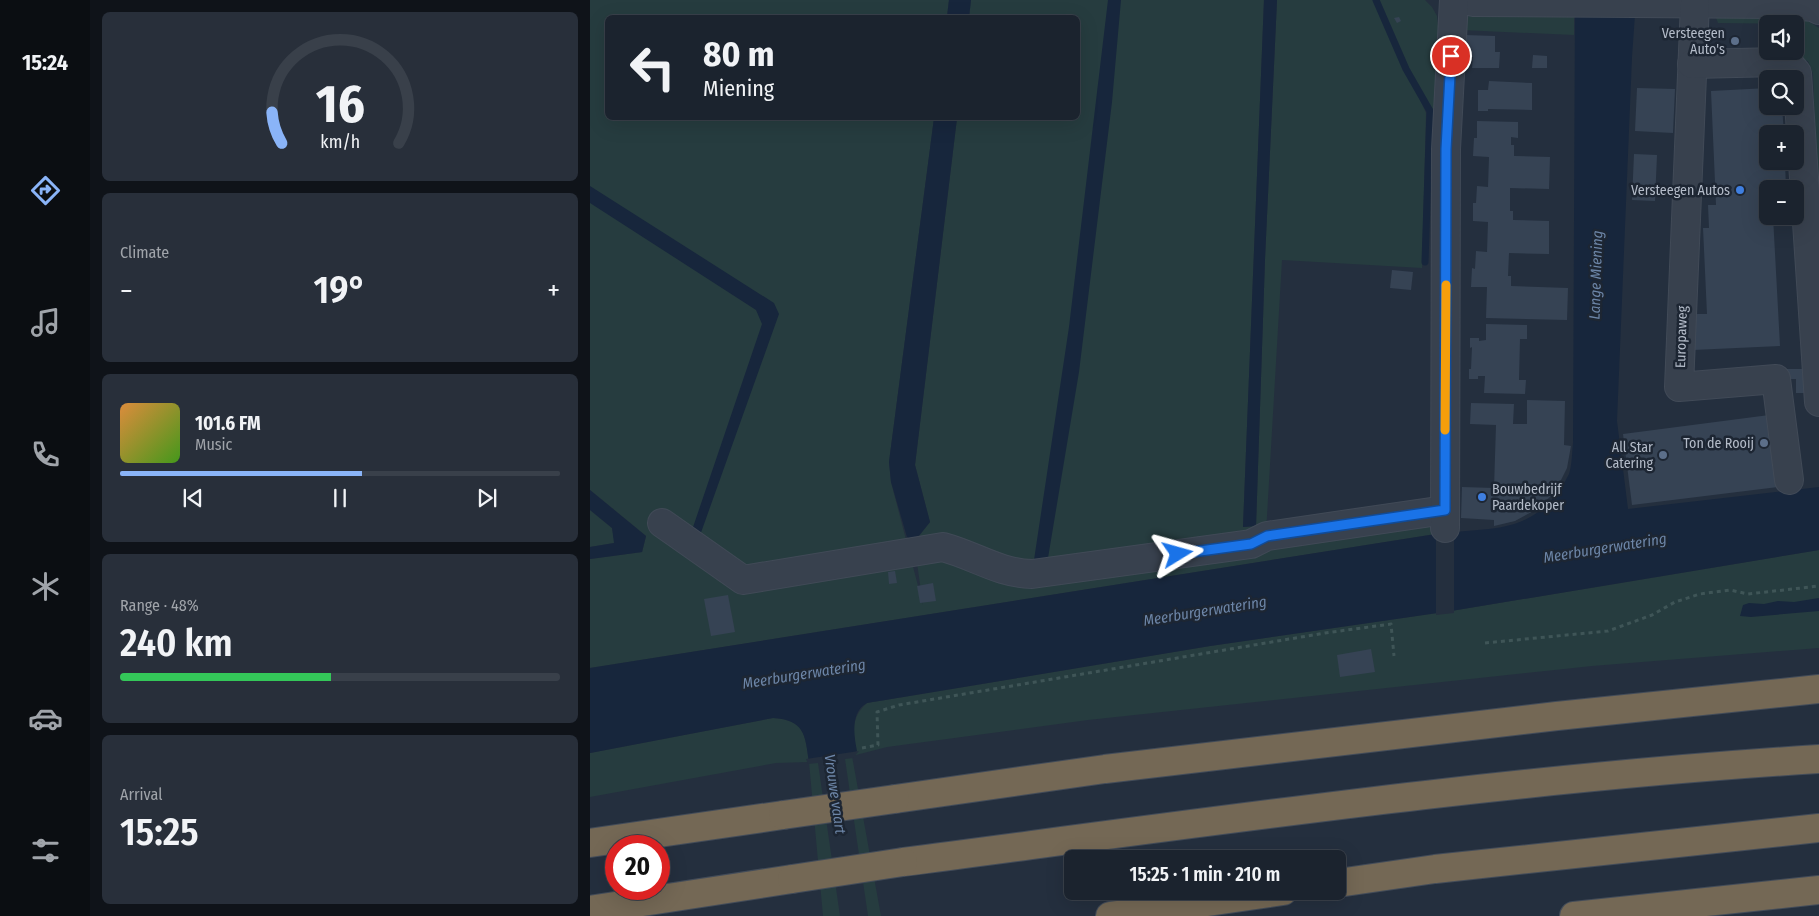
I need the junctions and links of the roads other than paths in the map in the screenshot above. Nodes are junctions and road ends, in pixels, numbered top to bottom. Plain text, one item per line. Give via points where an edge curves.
1 (1454, 0) edge
2 (1463, 0) edge
3 (1695, 3) junction
4 (1819, 10) edge
5 (1692, 75) junction
6 (1819, 402) edge
7 (1789, 480) dead end
8 (662, 523) dead end
9 (1813, 691) edge
10 (1819, 758) edge
11 (1819, 828) edge
12 (590, 843) edge
13 (1346, 882) edge
14 (1819, 890) edge
15 (1221, 900) edge
16 (590, 910) edge
17 (1110, 916) edge
18 (1574, 916) edge

1 - 8 street via 1446,149 1445,519 1267,536 1251,544 1032,574 1001,570 943,547 743,580
2 - 3 street
3 - 4 street via 1781,4
3 - 5 street
5 - 6 street via 1780,62 1791,66 1797,73
5 - 7 street, Europaweg via 1679,387 1776,379
9 - 12 highway, bridge via 1557,716 1105,769
10 - 16 highway, bridge via 1358,803 903,862
11 - 13 highway via 1444,868
14 - 18 highway
15 - 17 highway

